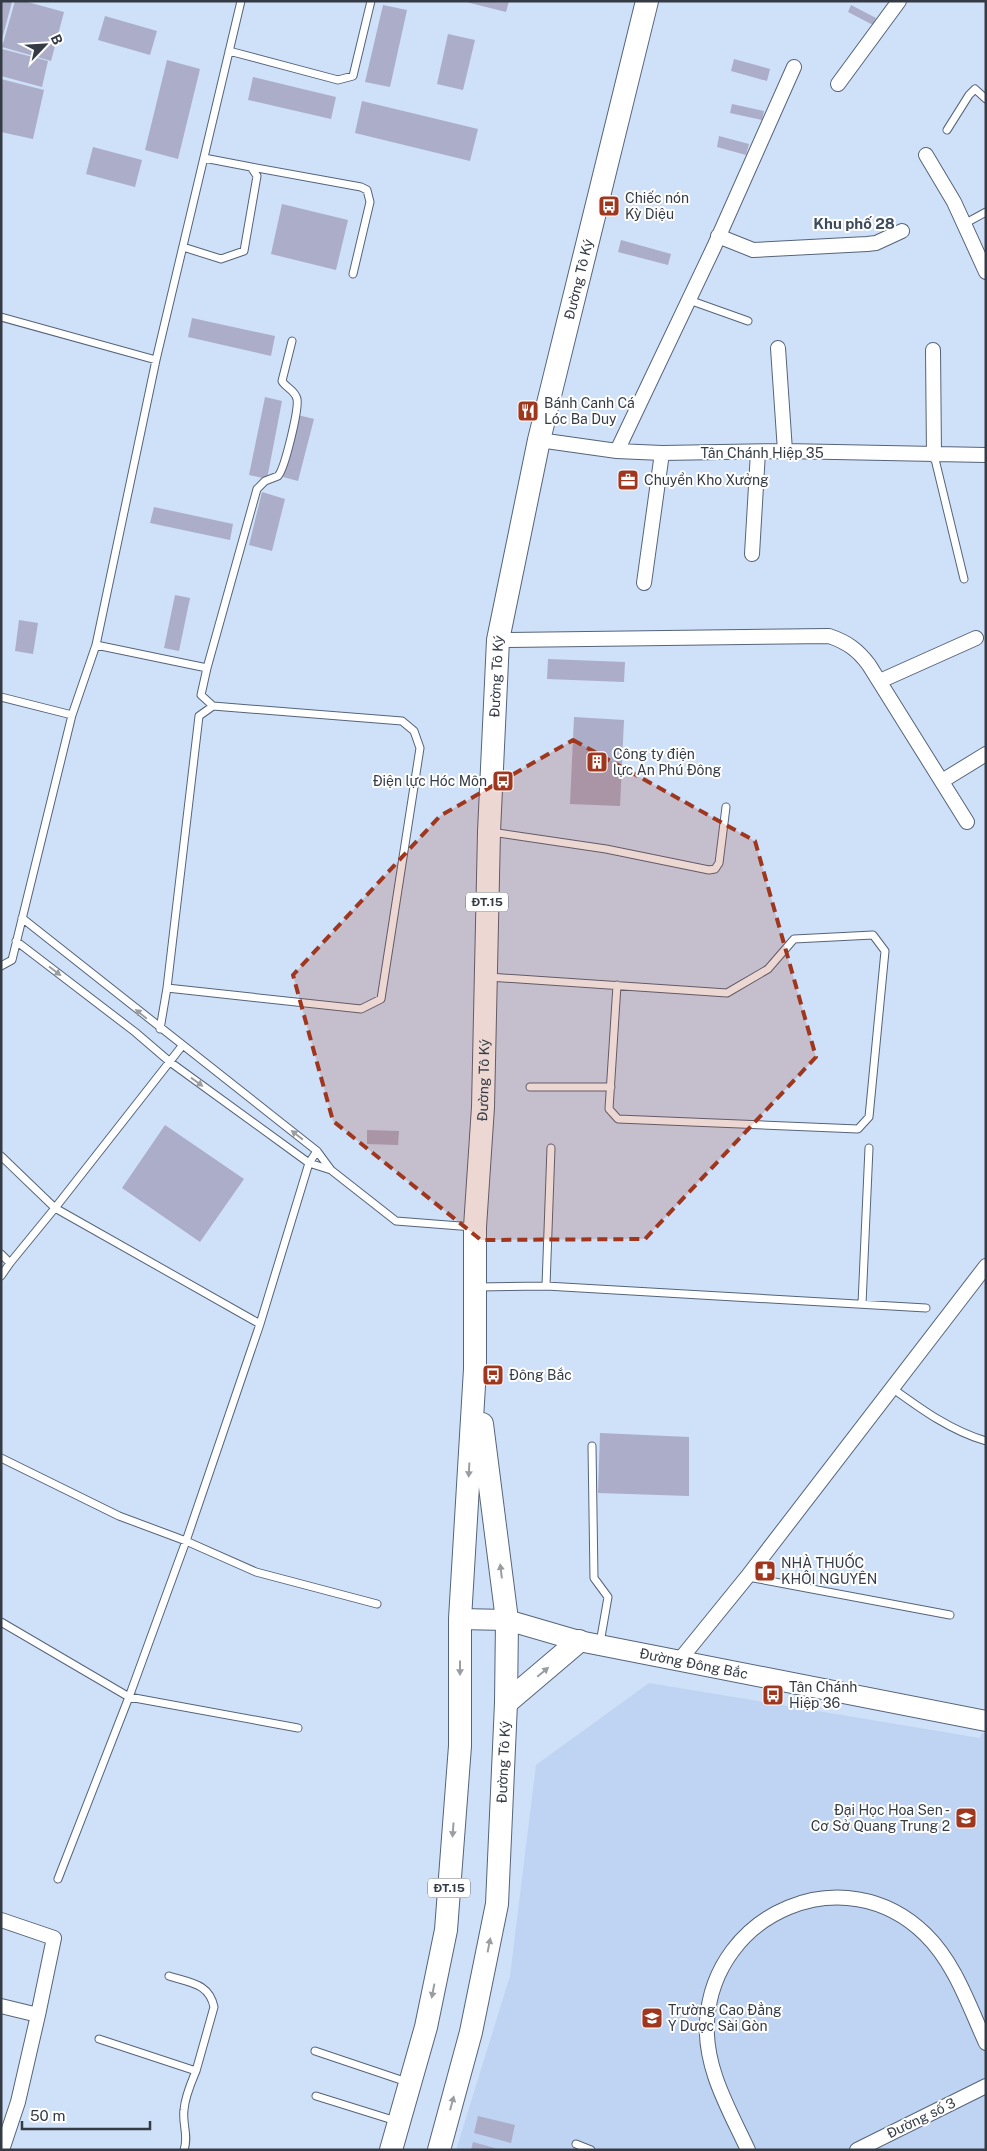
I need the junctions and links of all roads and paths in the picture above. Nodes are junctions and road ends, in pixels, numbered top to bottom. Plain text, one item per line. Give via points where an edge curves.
1 (241, 1) edge
2 (371, 1) edge
3 (647, 1) edge
4 (899, 1) edge
5 (229, 51) junction
6 (794, 67) dead end
7 (838, 84) dead end
8 (986, 99) edge
9 (947, 130) dead end
10 (926, 155) dead end
11 (204, 158) junction
12 (251, 167) junction
13 (986, 212) edge
14 (964, 224) junction
15 (902, 230) dead end
16 (718, 236) junction
17 (183, 247) junction
18 (986, 272) edge
19 (354, 274) dead end
20 (689, 300) junction
21 (1, 317) edge
22 (748, 321) dead end
23 (292, 341) dead end
24 (778, 348) dead end
25 (933, 350) dead end
26 (156, 360) junction
27 (539, 440) junction
28 (617, 451) junction
29 (786, 451) junction
30 (758, 452) junction
31 (662, 453) junction
32 (934, 455) junction
33 (986, 455) edge
34 (752, 554) dead end
35 (964, 579) dead end
36 (644, 583) dead end
37 (976, 638) dead end
38 (498, 640) junction
39 (96, 645) junction
40 (207, 668) junction
41 (880, 681) junction
42 (1, 697) edge
43 (213, 706) junction
44 (72, 715) junction
45 (986, 754) edge
46 (942, 781) junction
47 (726, 807) dead end
48 (967, 822) dead end
49 (488, 832) junction
50 (22, 918) junction
51 (16, 941) junction
52 (1, 966) edge
53 (484, 976) junction
54 (617, 985) junction
55 (167, 988) junction
56 (160, 1029) junction
57 (182, 1046) junction
58 (170, 1062) junction
59 (530, 1087) dead end
60 (611, 1087) junction
61 (551, 1148) dead end
62 (869, 1148) dead end
63 (317, 1151) junction
64 (1, 1156) edge
65 (309, 1164) junction
66 (331, 1170) junction
67 (55, 1208) junction
68 (475, 1227) junction
69 (1, 1254) edge
70 (10, 1263) junction
71 (986, 1266) edge
72 (1, 1276) edge
73 (546, 1286) junction
74 (475, 1288) junction
75 (862, 1304) junction
76 (926, 1308) dead end
77 (260, 1324) junction
78 (475, 1368) junction
79 (892, 1388) junction
80 (986, 1442) edge
81 (592, 1446) dead end
82 (1, 1458) edge
83 (186, 1541) junction
84 (748, 1577) junction
85 (377, 1604) dead end
86 (950, 1615) dead end
87 (460, 1619) junction
88 (507, 1620) junction
89 (1, 1622) edge
90 (589, 1644) junction
91 (678, 1662) junction
92 (129, 1697) junction
93 (506, 1703) junction
94 (986, 1721) edge
95 (298, 1728) dead end
96 (58, 1879) dead end
97 (1, 1920) edge
98 (169, 1976) dead end
99 (1, 2006) edge
100 (38, 2015) junction
101 (99, 2039) dead end
102 (986, 2043) edge
103 (315, 2051) dead end
104 (196, 2071) junction
105 (410, 2083) junction
106 (986, 2086) edge
107 (316, 2096) dead end
108 (399, 2122) junction
109 (576, 2144) dead end
110 (2, 2150) edge
111 (184, 2150) edge
112 (391, 2150) edge
113 (439, 2150) edge
114 (591, 2150) edge
115 (748, 2150) edge
116 (857, 2150) edge

1 - 5 lane
2 - 5 lane via 353,76 338,80
3 - 27 main road, Đường Tô Ký / ĐT.15
4 - 7 street
5 - 11 lane
6 - 16 street
8 - 9 lane via 975,90
10 - 14 street
11 - 12 lane
11 - 17 lane
12 - 17 lane via 257,176 244,251 221,258
12 - 19 lane via 368,190 370,202
13 - 14 lane
14 - 18 street
15 - 16 street via 876,243 768,250 745,248
16 - 20 street
17 - 26 lane
20 - 22 lane
20 - 28 street
21 - 26 lane
23 - 40 lane via 282,381 296,396 297,408 284,462 278,476 265,481 258,489
24 - 29 street
25 - 32 street
26 - 39 lane
27 - 28 street, Tân Chánh Hiệp 35
27 - 38 main road, Đường Tô Ký / ĐT.15
28 - 31 street, Tân Chánh Hiệp 35
29 - 30 street, Tân Chánh Hiệp 35
29 - 32 street, Tân Chánh Hiệp 35
30 - 31 street, Tân Chánh Hiệp 35
30 - 34 street
31 - 36 street
32 - 33 street, Tân Chánh Hiệp 35
32 - 35 lane
37 - 41 street
38 - 41 street via 829,636 851,644
38 - 49 main road, Đường Tô Ký / ĐT.15
39 - 40 lane
39 - 44 lane
40 - 43 lane via 202,694
41 - 46 street
42 - 44 lane
43 - 55 lane via 199,716
43 - 55 lane via 402,721 414,731 420,748 381,999 361,1010
44 - 50 lane
45 - 46 street
46 - 48 street
47 - 49 lane via 720,864 709,870
49 - 53 main road, Đường Tô Ký / ĐT.15
50 - 51 lane
56 -> 50 lane
51 - 52 lane via 12,960
51 -> 58 lane
53 - 54 lane
53 - 68 main road, Đường Tô Ký / ĐT.15 via 483,1107
54 - 60 lane
54 - 60 lane via 727,993 768,969 794,939 874,935 885,951 869,1117 858,1129 618,1119 609,1110
55 - 56 lane
56 - 57 lane
57 - 58 lane
63 -> 57 lane
58 -> 65 lane
58 - 67 lane
59 - 60 lane
61 - 73 lane
62 - 75 lane
63 - 65 lane
63 - 66 lane
64 - 67 lane
65 - 66 lane
65 - 77 lane
66 - 68 lane via 396,1221
67 - 70 lane
67 - 77 lane
68 - 74 main road, Đường Tô Ký / ĐT.15
69 - 70 lane
70 - 72 lane
71 - 79 street
73 - 74 lane
73 - 75 lane
74 - 78 main road, Đường Tô Ký / ĐT.15
75 - 76 lane
77 - 83 lane
78 -> 87 main road, Đường Tô Ký / ĐT.15
88 -> 78 main road, Đường Tô Ký / ĐT.15
79 - 80 lane via 927,1413 969,1437
79 - 84 street
81 - 90 lane via 594,1578 608,1596
82 - 83 lane via 119,1516
83 - 85 lane via 256,1572
83 - 92 lane
84 - 86 lane
84 - 91 street
87 - 88 street, Đường Đông Bắc
87 -> 105 main road, Đường Tô Ký / ĐT.15 via 460,1746 446,1930 426,2028
88 - 90 street, Đường Đông Bắc
88 - 93 main road, Đường Tô Ký / ĐT.15
89 - 92 lane
90 - 91 street, Đường Đông Bắc
93 -> 90 main road
91 - 94 street, Đường Đông Bắc
92 - 95 lane
92 - 96 lane
113 -> 93 main road, Đường Tô Ký / ĐT.15 via 471,2032 497,1904
97 - 100 street via 54,1938
98 - 104 lane via 202,1987 212,1998 214,2007
99 - 100 street
100 - 110 street via 18,2102
101 - 104 lane
102 - 115 street via 948,1963 926,1935 900,1914 871,1901 838,1897 808,1900 777,1912 751,1930 732,1950 718,1978 708,2013 707,2036 712,2069
103 - 105 lane
104 - 111 lane via 184,2109 187,2135
105 - 108 main road, Đường Tô Ký / ĐT.15
106 - 116 street, Đường số 3
107 - 108 lane
108 - 112 main road, Đường Tô Ký / ĐT.15
109 - 114 lane

